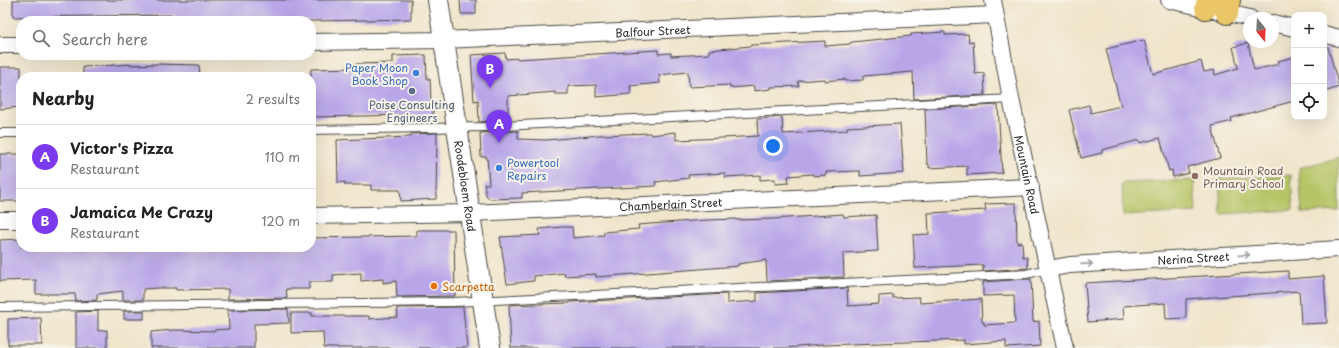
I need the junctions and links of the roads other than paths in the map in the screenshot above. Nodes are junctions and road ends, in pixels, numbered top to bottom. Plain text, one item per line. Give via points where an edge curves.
1 (438, 0) edge
2 (1169, 0) edge
3 (1207, 4) edge
4 (1228, 6) edge
5 (994, 7) edge
6 (1243, 14) edge
7 (1279, 24) edge
8 (1291, 27) edge
9 (1327, 35) edge
10 (1339, 38) edge
11 (444, 40) junction
12 (316, 42) edge
13 (0, 45) edge
14 (16, 45) edge
15 (1011, 99) junction
16 (457, 127) junction
17 (316, 130) edge
18 (0, 133) edge
19 (16, 133) edge
20 (1031, 187) junction
21 (470, 213) junction
22 (316, 216) edge
23 (0, 220) edge
24 (16, 220) edge
25 (1339, 249) edge
26 (1048, 269) junction
27 (483, 301) junction
28 (0, 307) edge
29 (490, 348) edge
30 (1065, 348) edge

1 - 11 street, Roodebloem Road
2 - 3 street
3 - 4 street
4 - 6 street
5 - 11 street, Balfour Street
5 - 15 street, Mountain Road
7 - 8 street
9 - 10 street
11 - 12 street, Balfour Street
11 - 16 street, Roodebloem Road
13 - 14 street
15 - 16 lane
15 - 20 street, Mountain Road
16 - 17 lane
16 - 21 street, Roodebloem Road
18 - 19 lane
20 - 21 street, Chamberlain Street
20 - 26 street, Mountain Road
21 - 22 street, Chamberlain Street
21 - 27 street, Roodebloem Road
23 - 24 street
26 -> 25 street, Nerina Street
26 - 27 lane via 1026,274
26 - 30 street, Mountain Road
27 - 28 lane
27 - 29 street, Roodebloem Road

